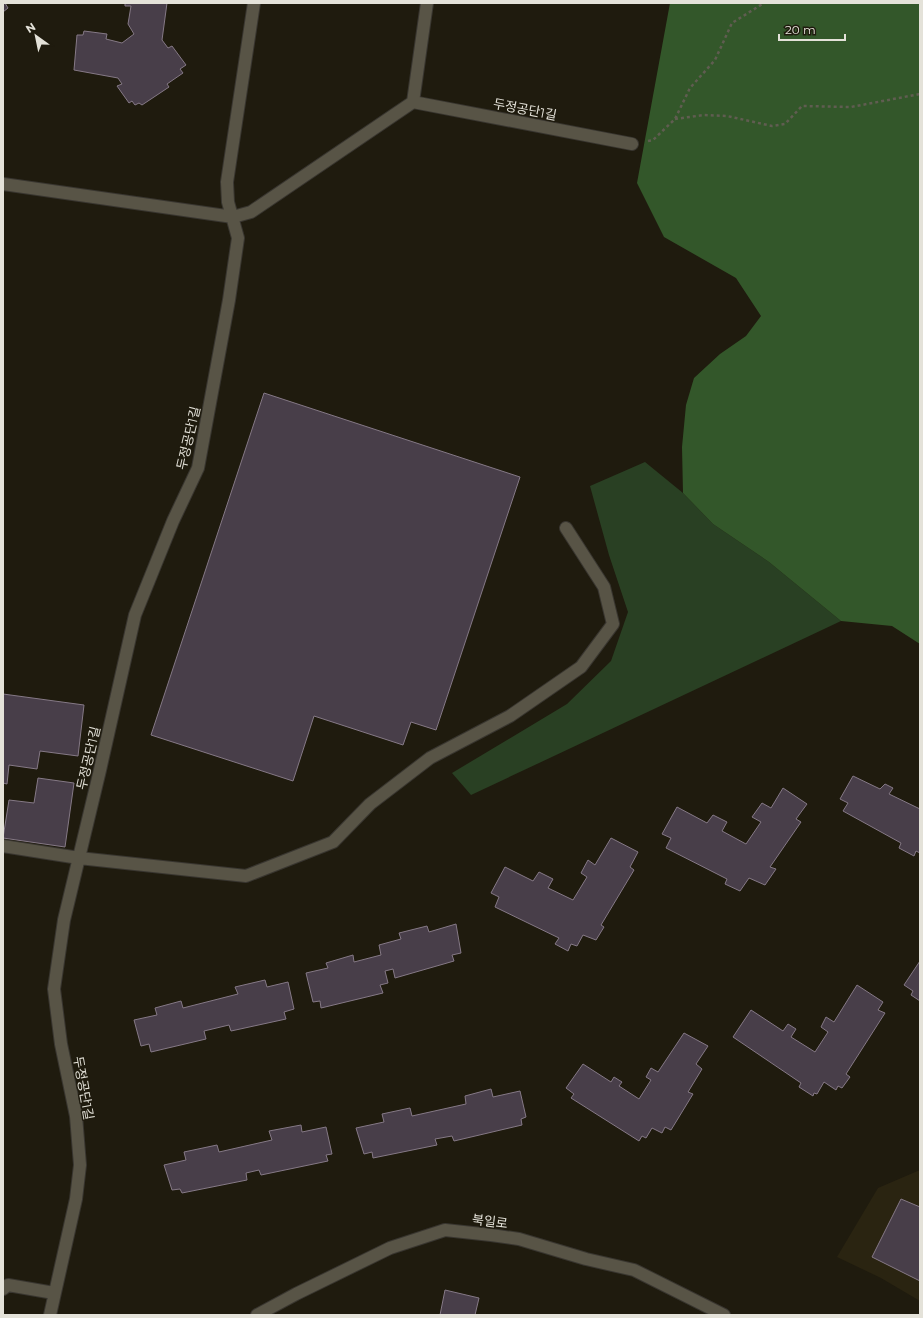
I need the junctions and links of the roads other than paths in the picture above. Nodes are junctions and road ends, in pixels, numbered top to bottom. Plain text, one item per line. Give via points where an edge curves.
1 (254, 3) edge
2 (427, 3) edge
3 (412, 102) junction
4 (632, 144) road end
5 (3, 184) edge
6 (233, 217) junction
7 (566, 528) dead end
8 (3, 846) edge
9 (79, 858) junction
10 (3, 1289) edge
11 (54, 1293) junction
12 (50, 1315) edge
13 (257, 1315) edge
14 (724, 1315) edge

1 - 6 street, 두정공단1길 via 226,182
2 - 3 street
3 - 4 street, 두정공단1길
3 - 6 street via 251,212
5 - 6 street
6 - 9 street, 두정공단1길 via 238,238 198,468 173,521 135,615
7 - 9 street via 604,587 613,624 609,630 581,667 510,716 430,758 370,804 333,842 246,876
8 - 9 street
9 - 11 street, 두정공단1길 via 64,920 54,989 61,1044 76,1116 80,1165 76,1199
10 - 11 street via 8,1285
11 - 12 street, 두정공단1길
13 - 14 street, 북일로 via 390,1248 445,1230 519,1239 634,1270

